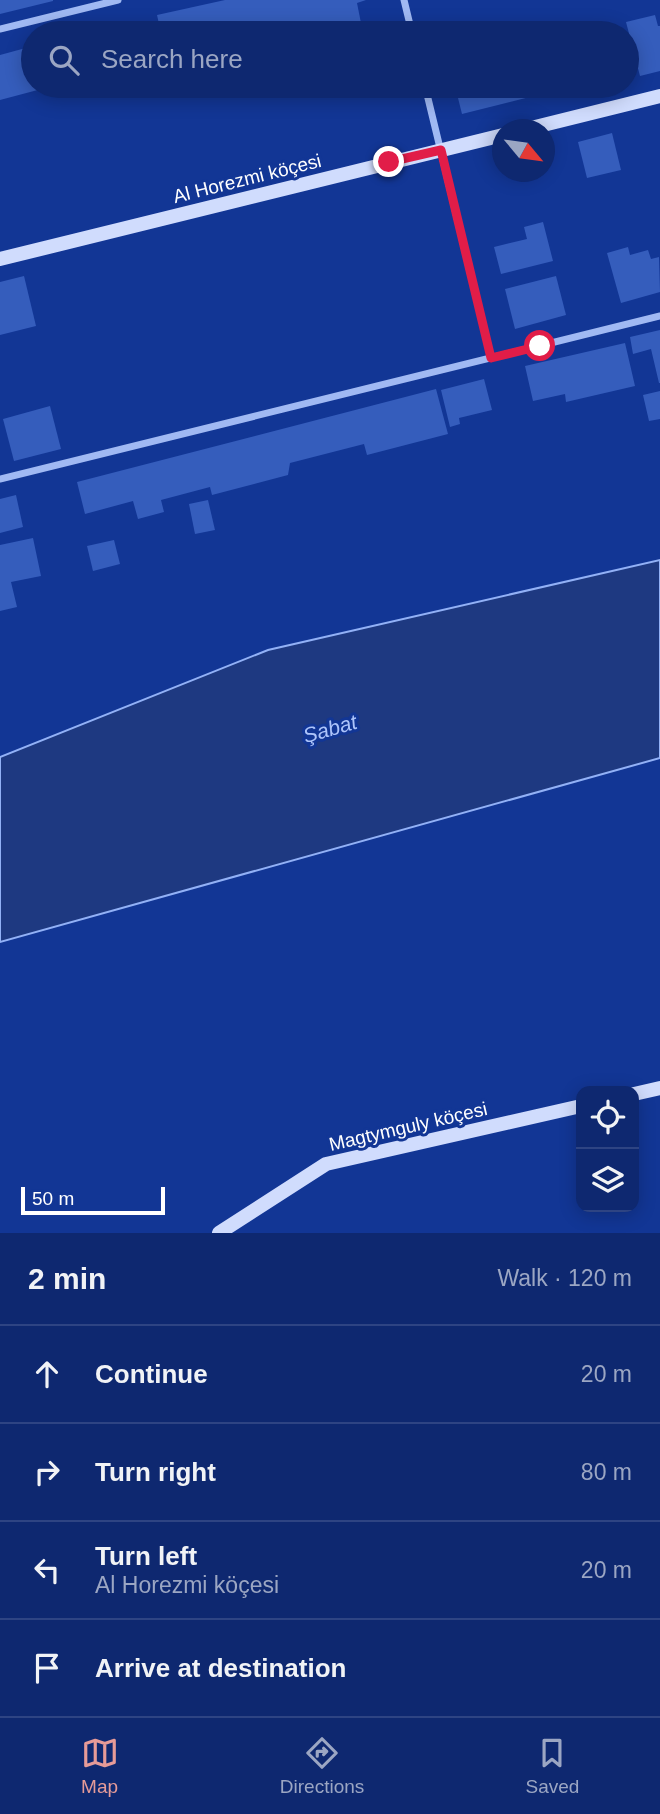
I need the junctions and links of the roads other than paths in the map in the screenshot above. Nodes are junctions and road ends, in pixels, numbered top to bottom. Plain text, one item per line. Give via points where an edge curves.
1 (118, 0) edge
2 (404, 0) edge
3 (33, 21) edge
4 (409, 21) edge
5 (21, 24) edge
6 (0, 29) edge
7 (660, 96) edge
8 (428, 98) edge
9 (555, 122) edge
10 (492, 137) edge
11 (441, 150) junction
12 (0, 259) edge
13 (660, 316) edge
14 (491, 358) junction
15 (0, 479) edge
16 (660, 1088) edge
17 (639, 1093) edge
18 (576, 1107) edge
19 (220, 1233) edge

1 - 3 street
2 - 4 street
5 - 6 street
7 - 9 street
8 - 11 street
10 - 11 street, Al Horezmi köçesi
11 - 12 street, Al Horezmi köçesi
11 - 14 street
13 - 14 street
14 - 15 street
16 - 17 street
18 - 19 street, Magtymguly köçesi via 326,1164

